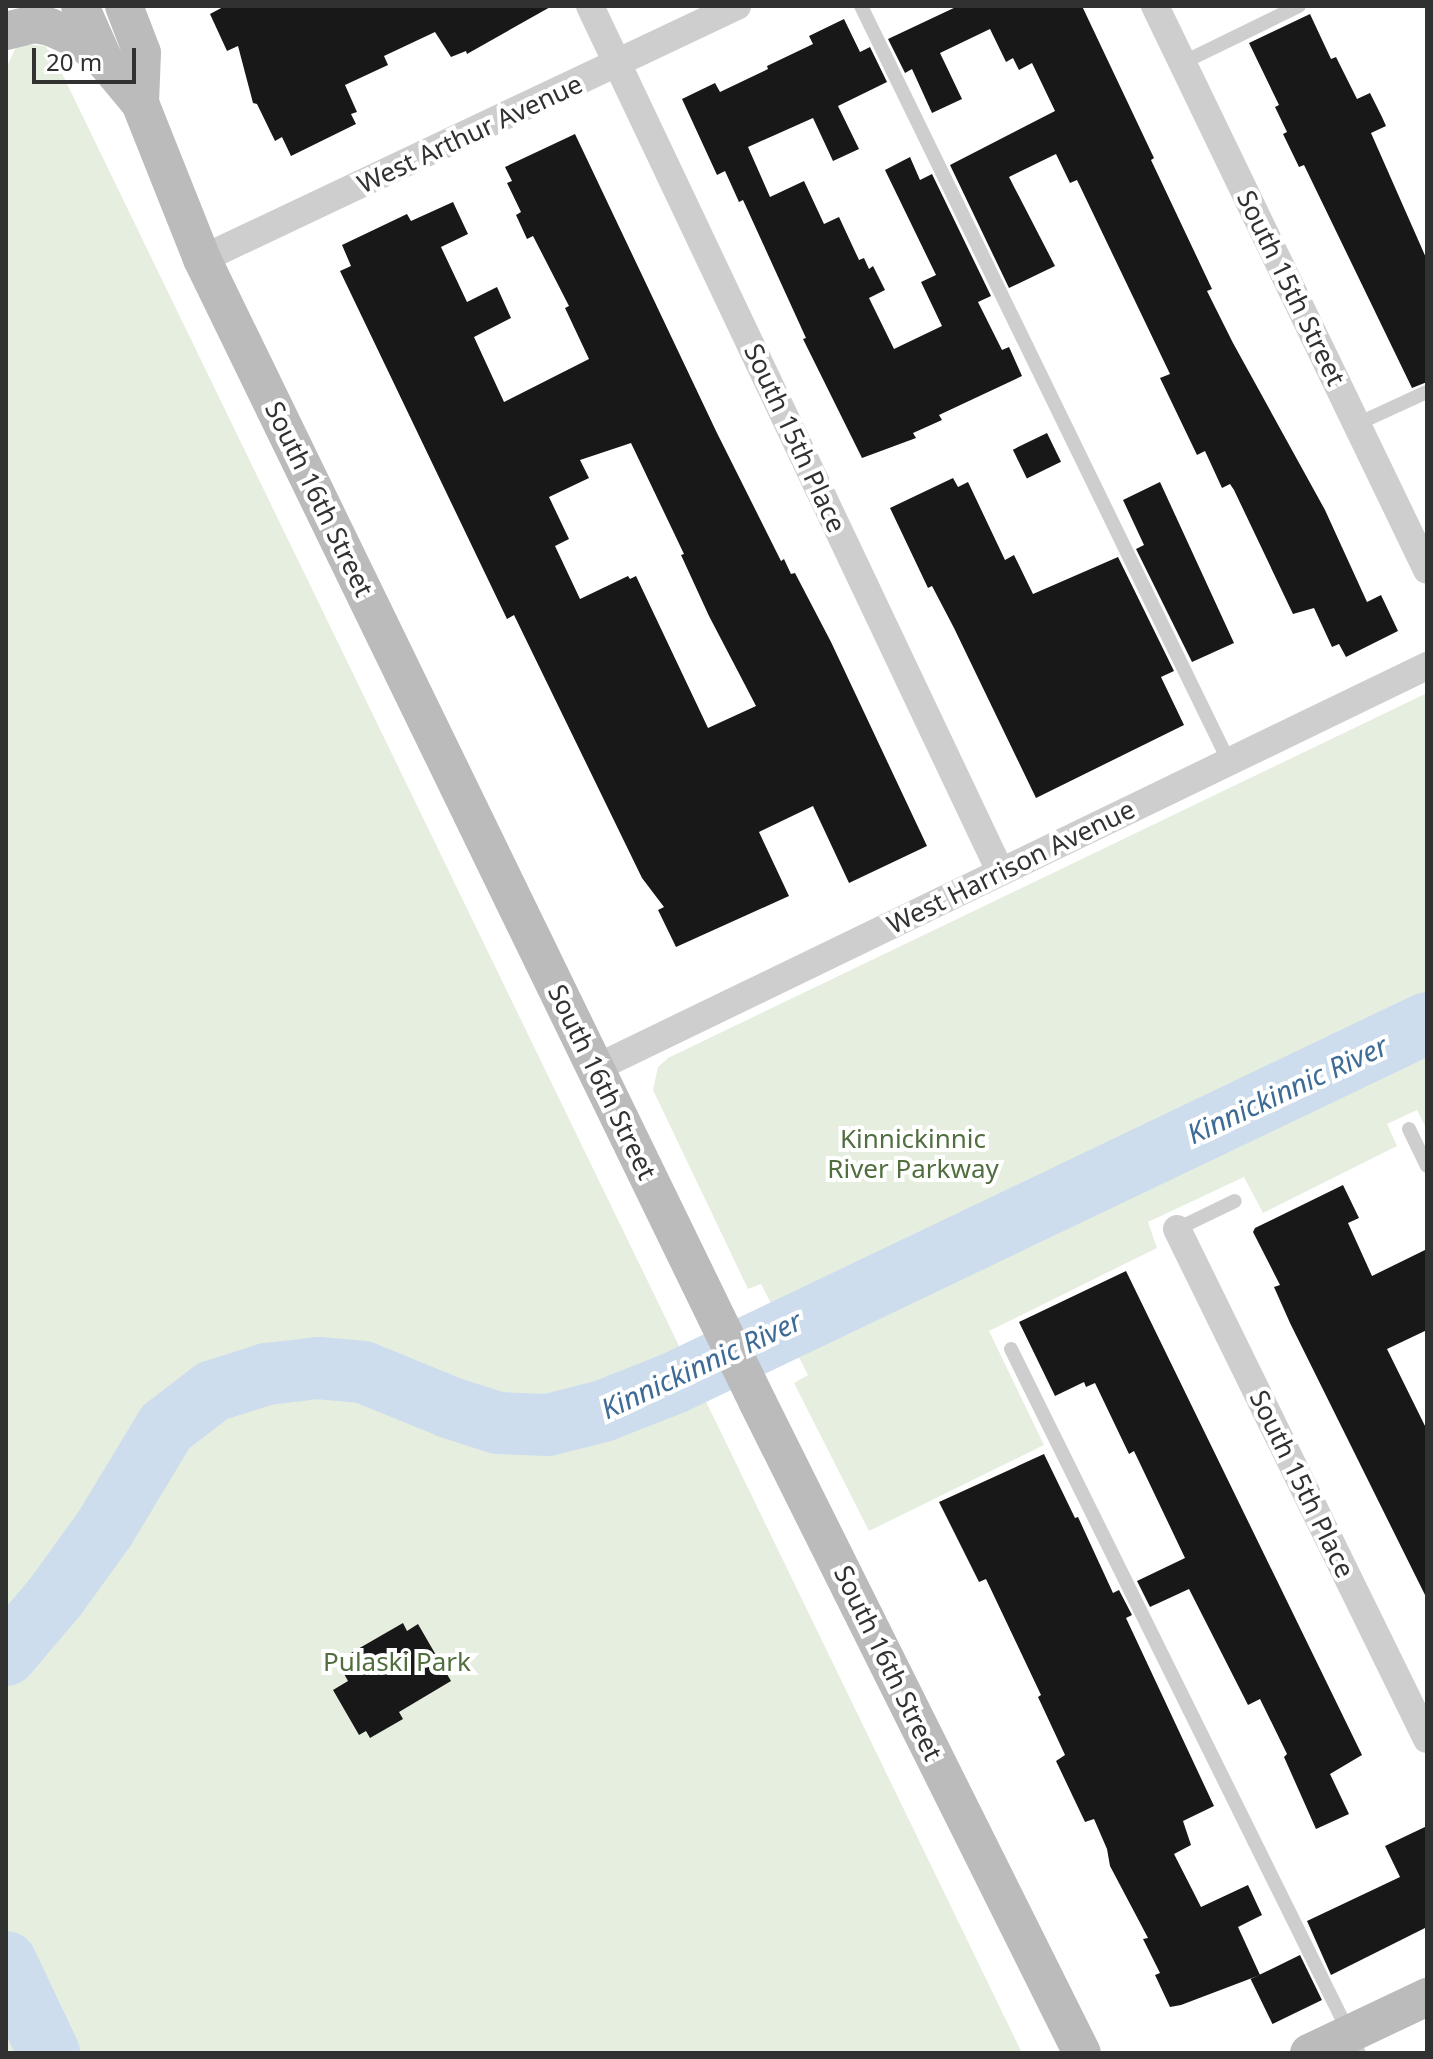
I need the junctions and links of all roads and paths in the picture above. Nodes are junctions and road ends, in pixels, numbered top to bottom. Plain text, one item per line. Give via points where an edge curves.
1 (80, 6) edge
2 (124, 6) edge
3 (590, 6) edge
4 (737, 6) edge
5 (861, 6) edge
6 (1155, 6) edge
7 (1299, 6) edge
8 (6, 31) edge
9 (104, 60) junction
10 (1182, 63) junction
11 (618, 64) junction
12 (140, 103) junction
13 (202, 259) junction
14 (1427, 392) edge
15 (1357, 424) junction
16 (1427, 570) edge
17 (1427, 666) edge
18 (1229, 762) junction
19 (1000, 871) junction
20 (596, 1068) junction
21 (1409, 1129) dead end
22 (1427, 1166) edge
23 (1235, 1201) dead end
24 (1177, 1229) joint
25 (1011, 1349) dead end
26 (1427, 1739) edge
27 (1427, 1997) edge
28 (1355, 2043) edge
29 (1082, 2053) edge
30 (1309, 2053) edge

1 - 9 street, South 16th Street
2 - 12 street, South 16th Street via 142,53
3 - 11 street, South 15th Place
4 - 11 street, West Arthur Avenue
5 - 18 lane
6 - 10 street, South 15th Street
7 - 10 lane
8 - 9 street via 35,24 50,27 81,41
9 - 12 street, South 16th Street
10 - 15 street, South 15th Street
11 - 13 street, West Arthur Avenue
11 - 19 street, South 15th Place
12 - 13 street, South 16th Street
13 - 20 street, South 16th Street
14 - 15 lane
15 - 16 street, South 15th Street
17 - 18 street, West Harrison Avenue
18 - 19 street, West Harrison Avenue
19 - 20 street, West Harrison Avenue
20 - 29 street, South 16th Street
21 - 22 lane
23 - 24 lane
24 - 26 street, South 15th Place
25 - 28 lane
27 - 28 street
28 - 30 street

